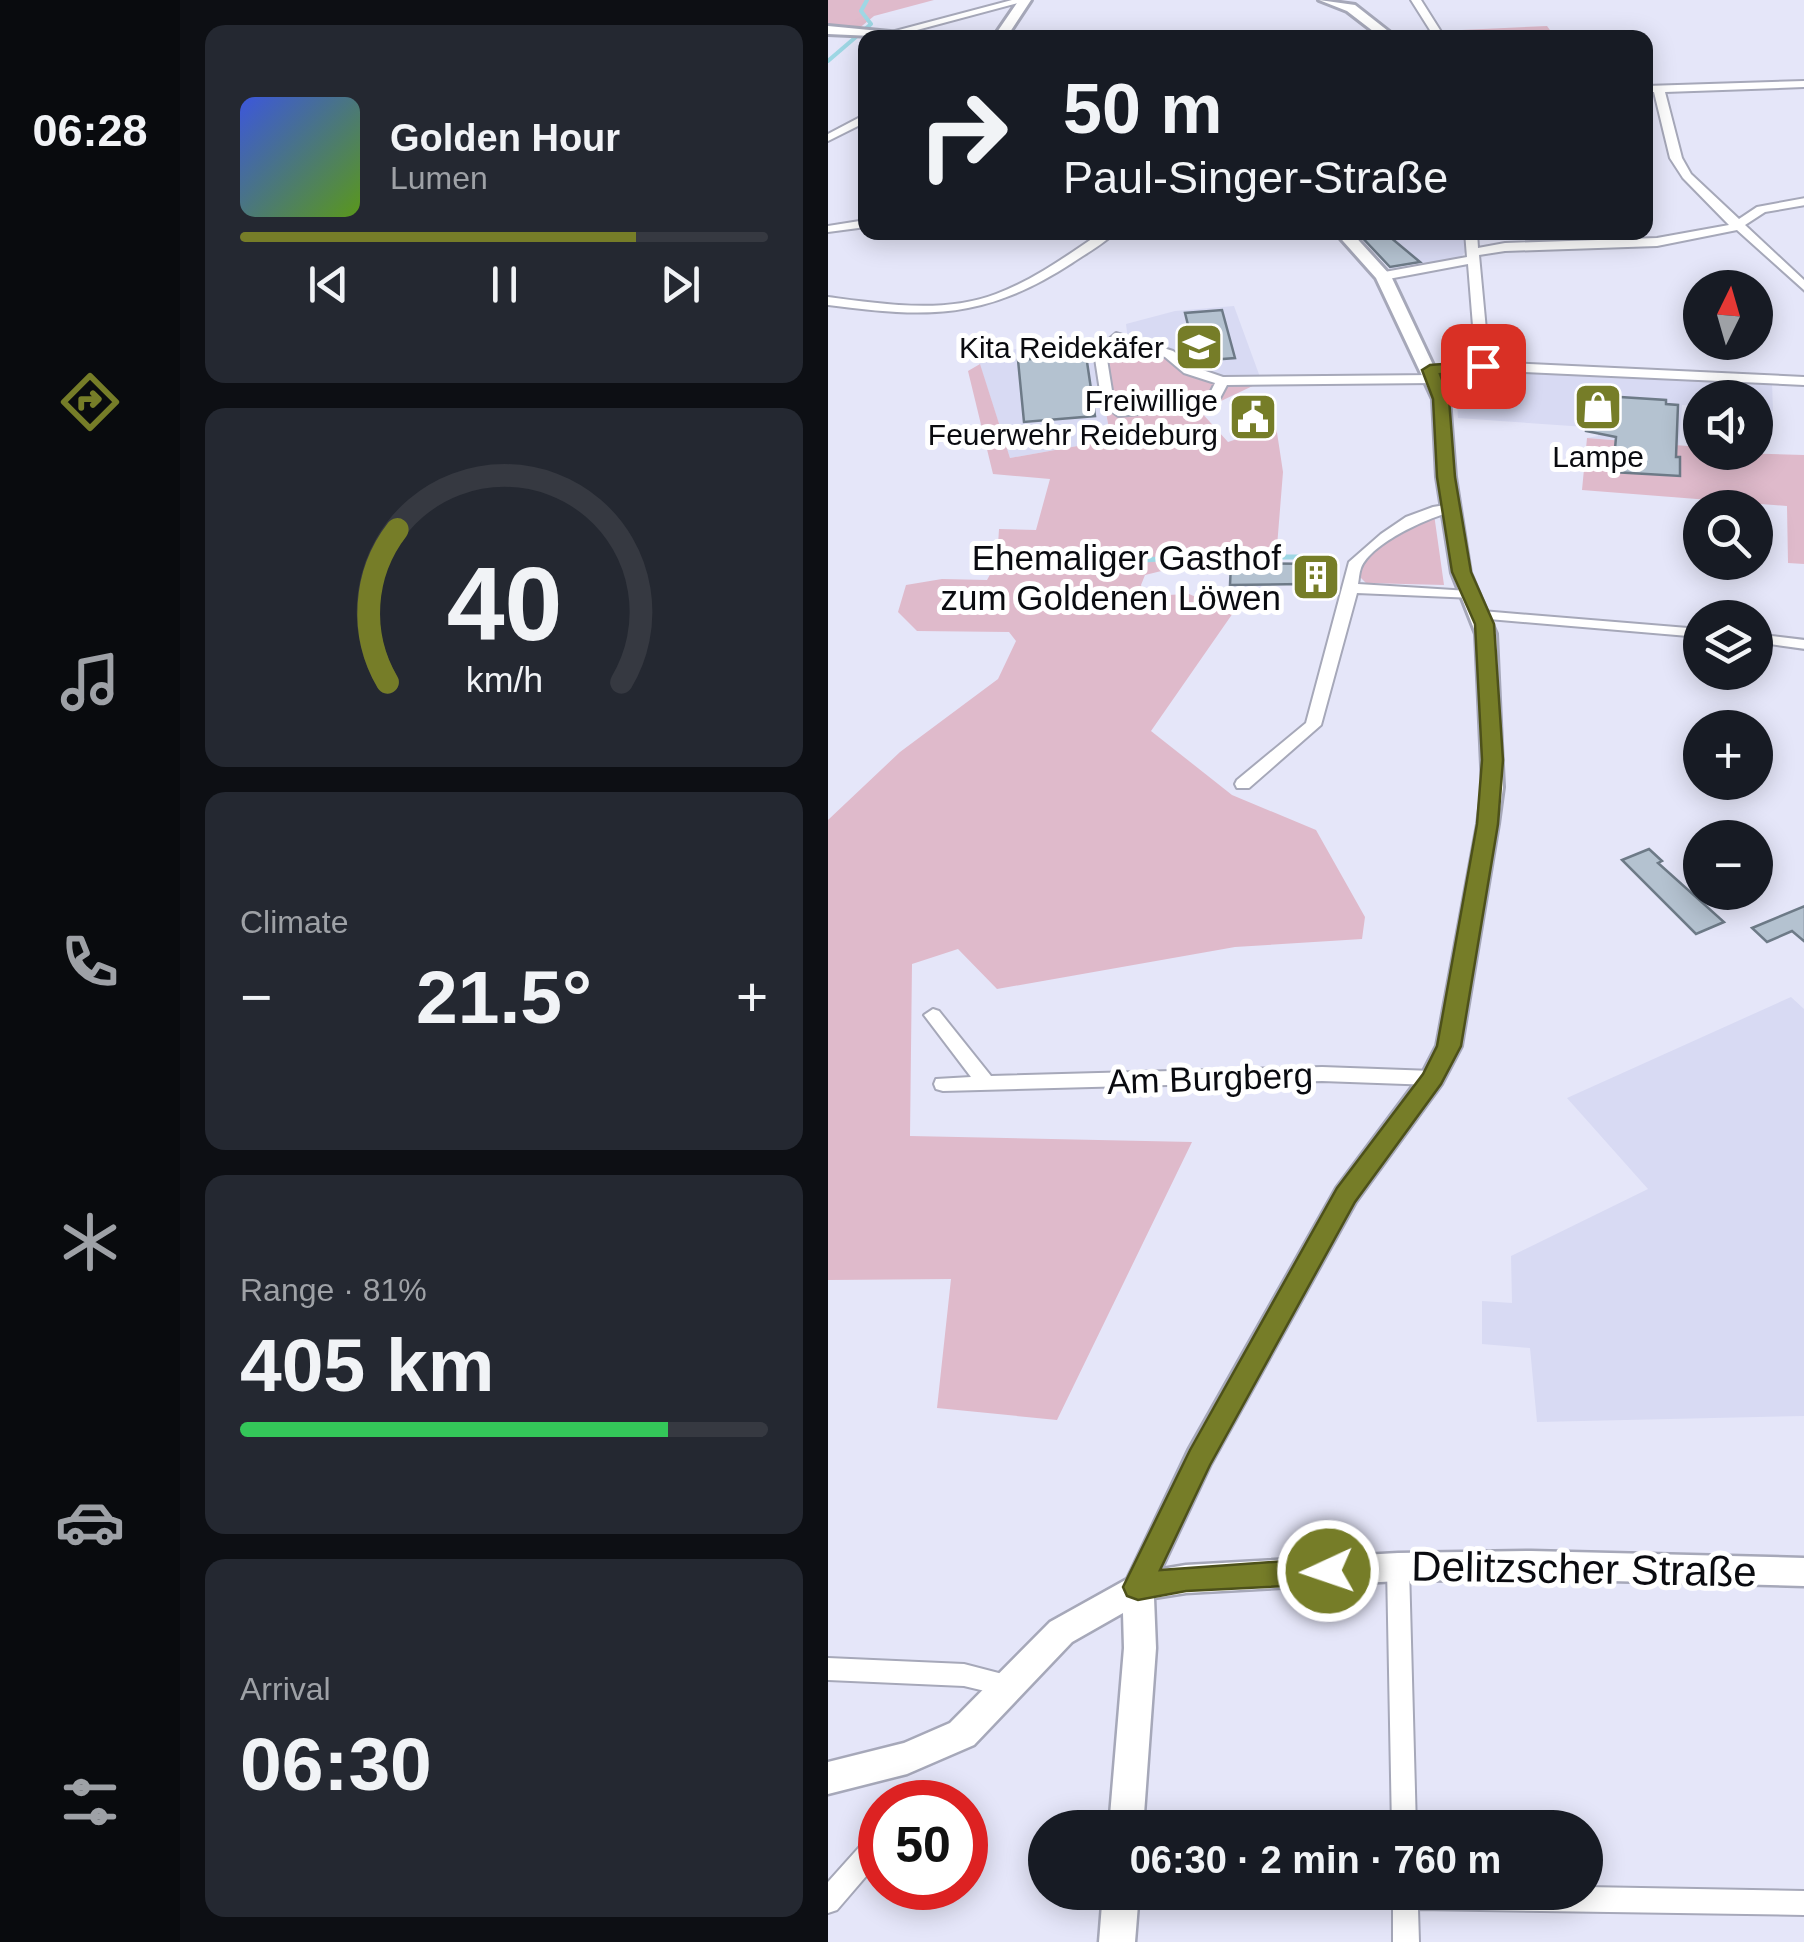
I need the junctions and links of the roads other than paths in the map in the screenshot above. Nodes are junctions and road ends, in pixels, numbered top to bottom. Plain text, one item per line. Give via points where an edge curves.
1 (1025, 0) edge
2 (1325, 0) edge
3 (1416, 0) edge
4 (1352, 4) edge
5 (828, 30) edge
6 (888, 30) edge
7 (1004, 30) edge
8 (1383, 30) edge
9 (1435, 30) edge
10 (858, 33) edge
11 (1804, 84) edge
12 (1653, 89) edge
13 (1653, 92) edge
14 (858, 121) edge
15 (828, 138) edge
16 (1804, 201) edge
17 (858, 224) edge
18 (1737, 226) junction
19 (828, 229) edge
20 (1098, 240) edge
21 (1349, 240) edge
22 (1471, 240) edge
23 (1472, 256) junction
24 (1383, 276) junction
25 (1804, 288) edge
26 (828, 301) edge
27 (1483, 366) junction
28 (1432, 374) junction
29 (1222, 381) junction
30 (1804, 382) edge
31 (1451, 508) junction
32 (1349, 588) junction
33 (1469, 595) junction
34 (1482, 615) junction
35 (1683, 632) edge
36 (1773, 640) edge
37 (1804, 645) edge
38 (1243, 784) dead end
39 (933, 1015) dead end
40 (1433, 1078) junction
41 (986, 1083) junction
42 (943, 1084) dead end
43 (1398, 1567) junction
44 (1804, 1572) edge
45 (1138, 1587) junction
46 (828, 1670) edge
47 (1006, 1686) junction
48 (828, 1778) edge
49 (1127, 1810) edge
50 (1404, 1810) edge
51 (858, 1867) edge
52 (1603, 1899) edge
53 (828, 1901) edge
54 (1804, 1903) edge
55 (1120, 1910) edge
56 (1405, 1910) edge
57 (1117, 1942) edge
58 (1406, 1942) edge

1 - 6 street
1 - 7 street
2 - 4 street
3 - 9 street
4 - 8 street
5 - 10 street
11 - 12 street
13 - 18 street via 1678,164
14 - 15 street
16 - 18 street via 1761,210
17 - 19 street
18 - 23 street via 1633,244 1505,247
18 - 25 street
20 - 26 street via 1016,291 970,304
21 - 24 street
22 - 23 street
23 - 24 street
23 - 27 street
24 - 28 street
27 - 28 street
27 - 30 street
28 - 29 street
28 - 31 street via 1441,399
29 - 29 street via 1189,370 1170,354 1116,337 1100,352 1108,404 1118,412 1206,403
31 - 32 street via 1417,519 1366,553 1354,564
31 - 33 street
32 - 33 street
32 - 38 street via 1314,725
33 - 34 street
34 - 35 street
34 - 40 street via 1493,787 1449,1046
36 - 37 street
39 - 41 street
40 - 41 street, Am Burgberg via 1322,1074
40 - 45 street via 1346,1195 1200,1458
41 - 42 street, Am Burgberg
43 - 44 main road, Delitzscher Straße
43 - 45 main road, Delitzscher Straße via 1186,1578
43 - 50 street
45 - 47 main road, Delitzscher Straße via 1061,1632
45 - 49 main road
46 - 47 street via 964,1675
47 - 48 main road, Delitzscher Straße via 962,1734 935,1748
51 - 53 street
52 - 54 street
55 - 57 main road
56 - 58 street

